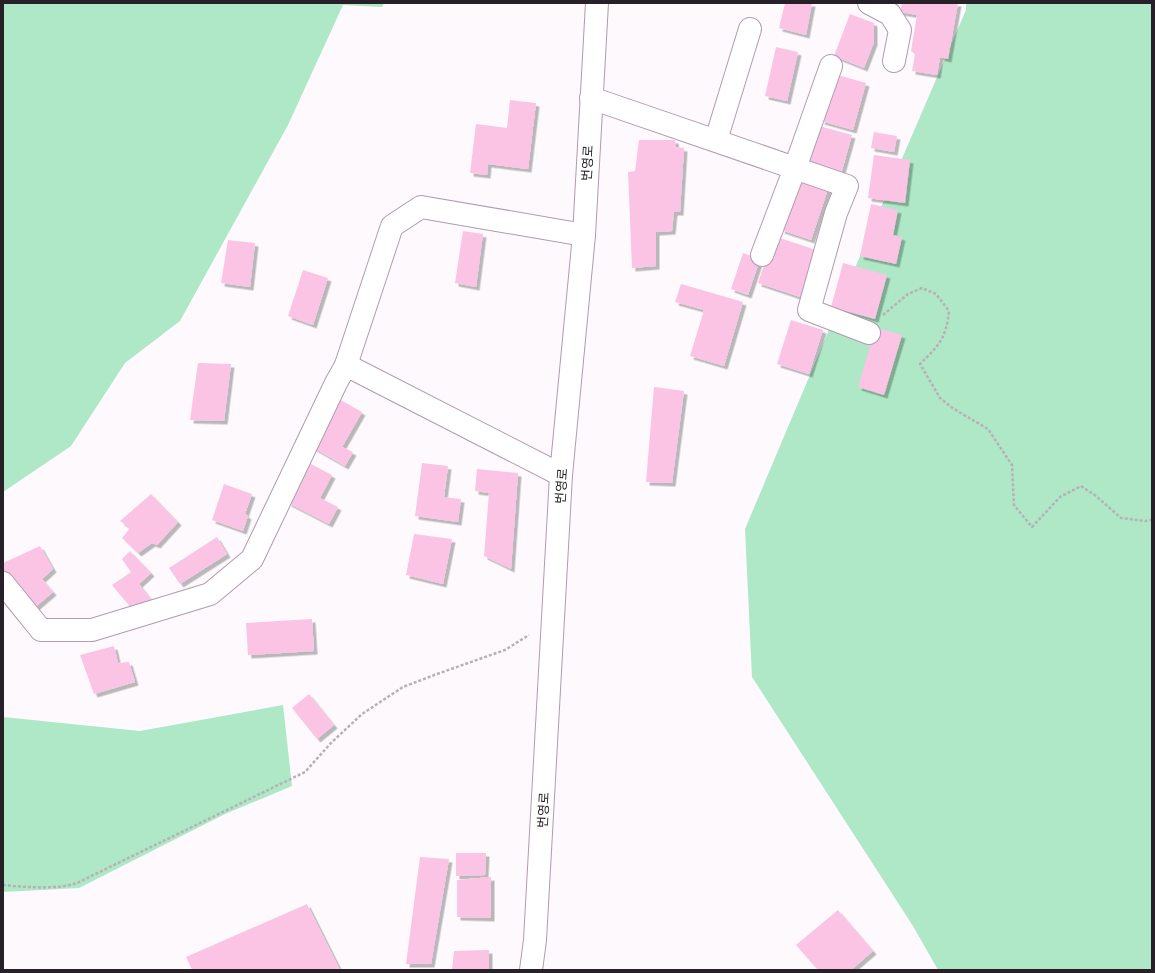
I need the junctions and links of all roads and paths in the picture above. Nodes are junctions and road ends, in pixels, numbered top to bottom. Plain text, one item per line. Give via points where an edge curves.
1 (597, 3) edge
2 (868, 3) edge
3 (750, 28) dead end
4 (894, 61) dead end
5 (831, 66) dead end
6 (591, 98) junction
7 (716, 140) junction
8 (796, 168) junction
9 (584, 235) junction
10 (762, 254) dead end
11 (869, 333) joint
12 (346, 365) junction
13 (561, 475) junction
14 (1152, 520) edge
15 (3, 583) edge
16 (554, 621) junction
17 (3, 885) edge
18 (531, 970) edge

1 - 6 street, 번영로
2 - 4 street via 890,14 900,30
3 - 7 street
5 - 8 street
6 - 7 street
6 - 9 street, 번영로
7 - 8 street
8 - 10 street
8 - 11 street via 847,186 836,213 809,310
9 - 12 street via 421,207 392,226
9 - 13 street, 번영로
11 - 14 path via 873,324 908,294 922,288 936,294 949,311 948,324 940,344 920,364 940,398 988,429 1012,465 1014,506 1032,527 1060,497 1081,486 1121,518
12 - 13 street
12 - 15 street via 252,559 210,594 92,630 41,630
13 - 16 street, 번영로
16 - 17 path via 505,650 403,687 362,714 305,772 84,880 69,886
16 - 18 street, 번영로

